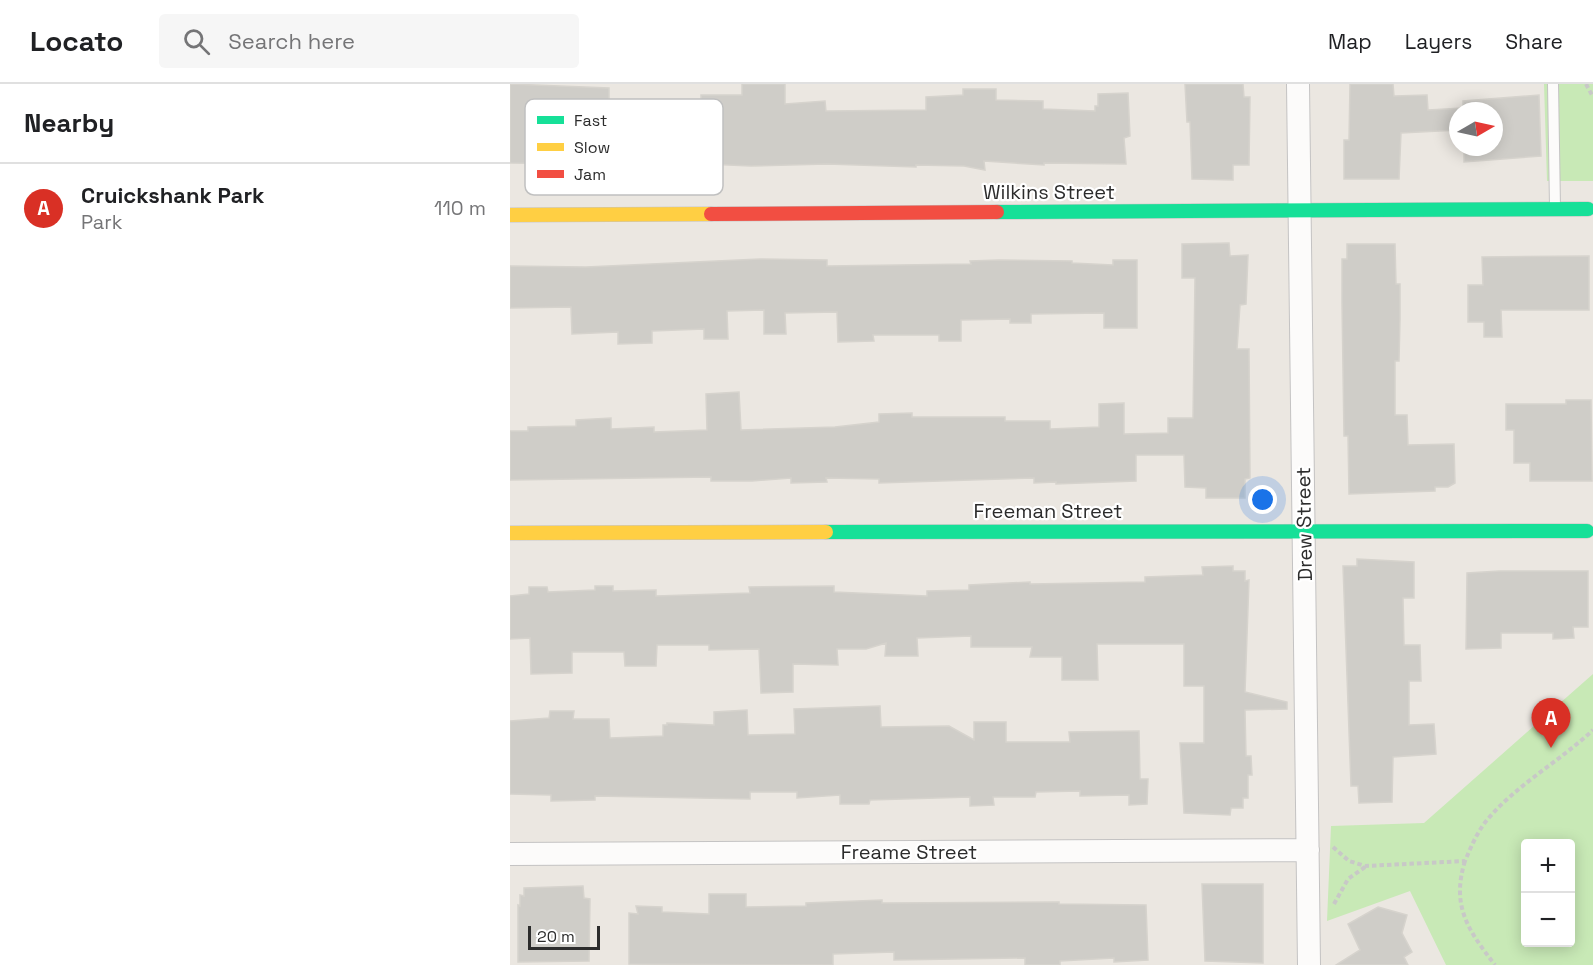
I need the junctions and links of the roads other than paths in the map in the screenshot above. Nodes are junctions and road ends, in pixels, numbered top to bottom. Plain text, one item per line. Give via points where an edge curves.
1 (1298, 84) edge
2 (1553, 84) edge
3 (1588, 209) dead end
4 (1299, 210) junction
5 (1555, 210) junction
6 (510, 215) edge
7 (1304, 530) junction
8 (1587, 531) dead end
9 (510, 533) edge
10 (1308, 850) junction
11 (510, 854) edge
12 (1309, 965) edge

1 - 4 street, Drew Street
2 - 5 lane
3 - 5 street, Wilkins Street
4 - 5 street, Wilkins Street
4 - 6 street, Wilkins Street
4 - 7 street, Drew Street
7 - 8 street, Freeman Street
7 - 9 street, Freeman Street
7 - 10 street, Drew Street
10 - 11 street, Freame Street
10 - 12 street, Drew Street

